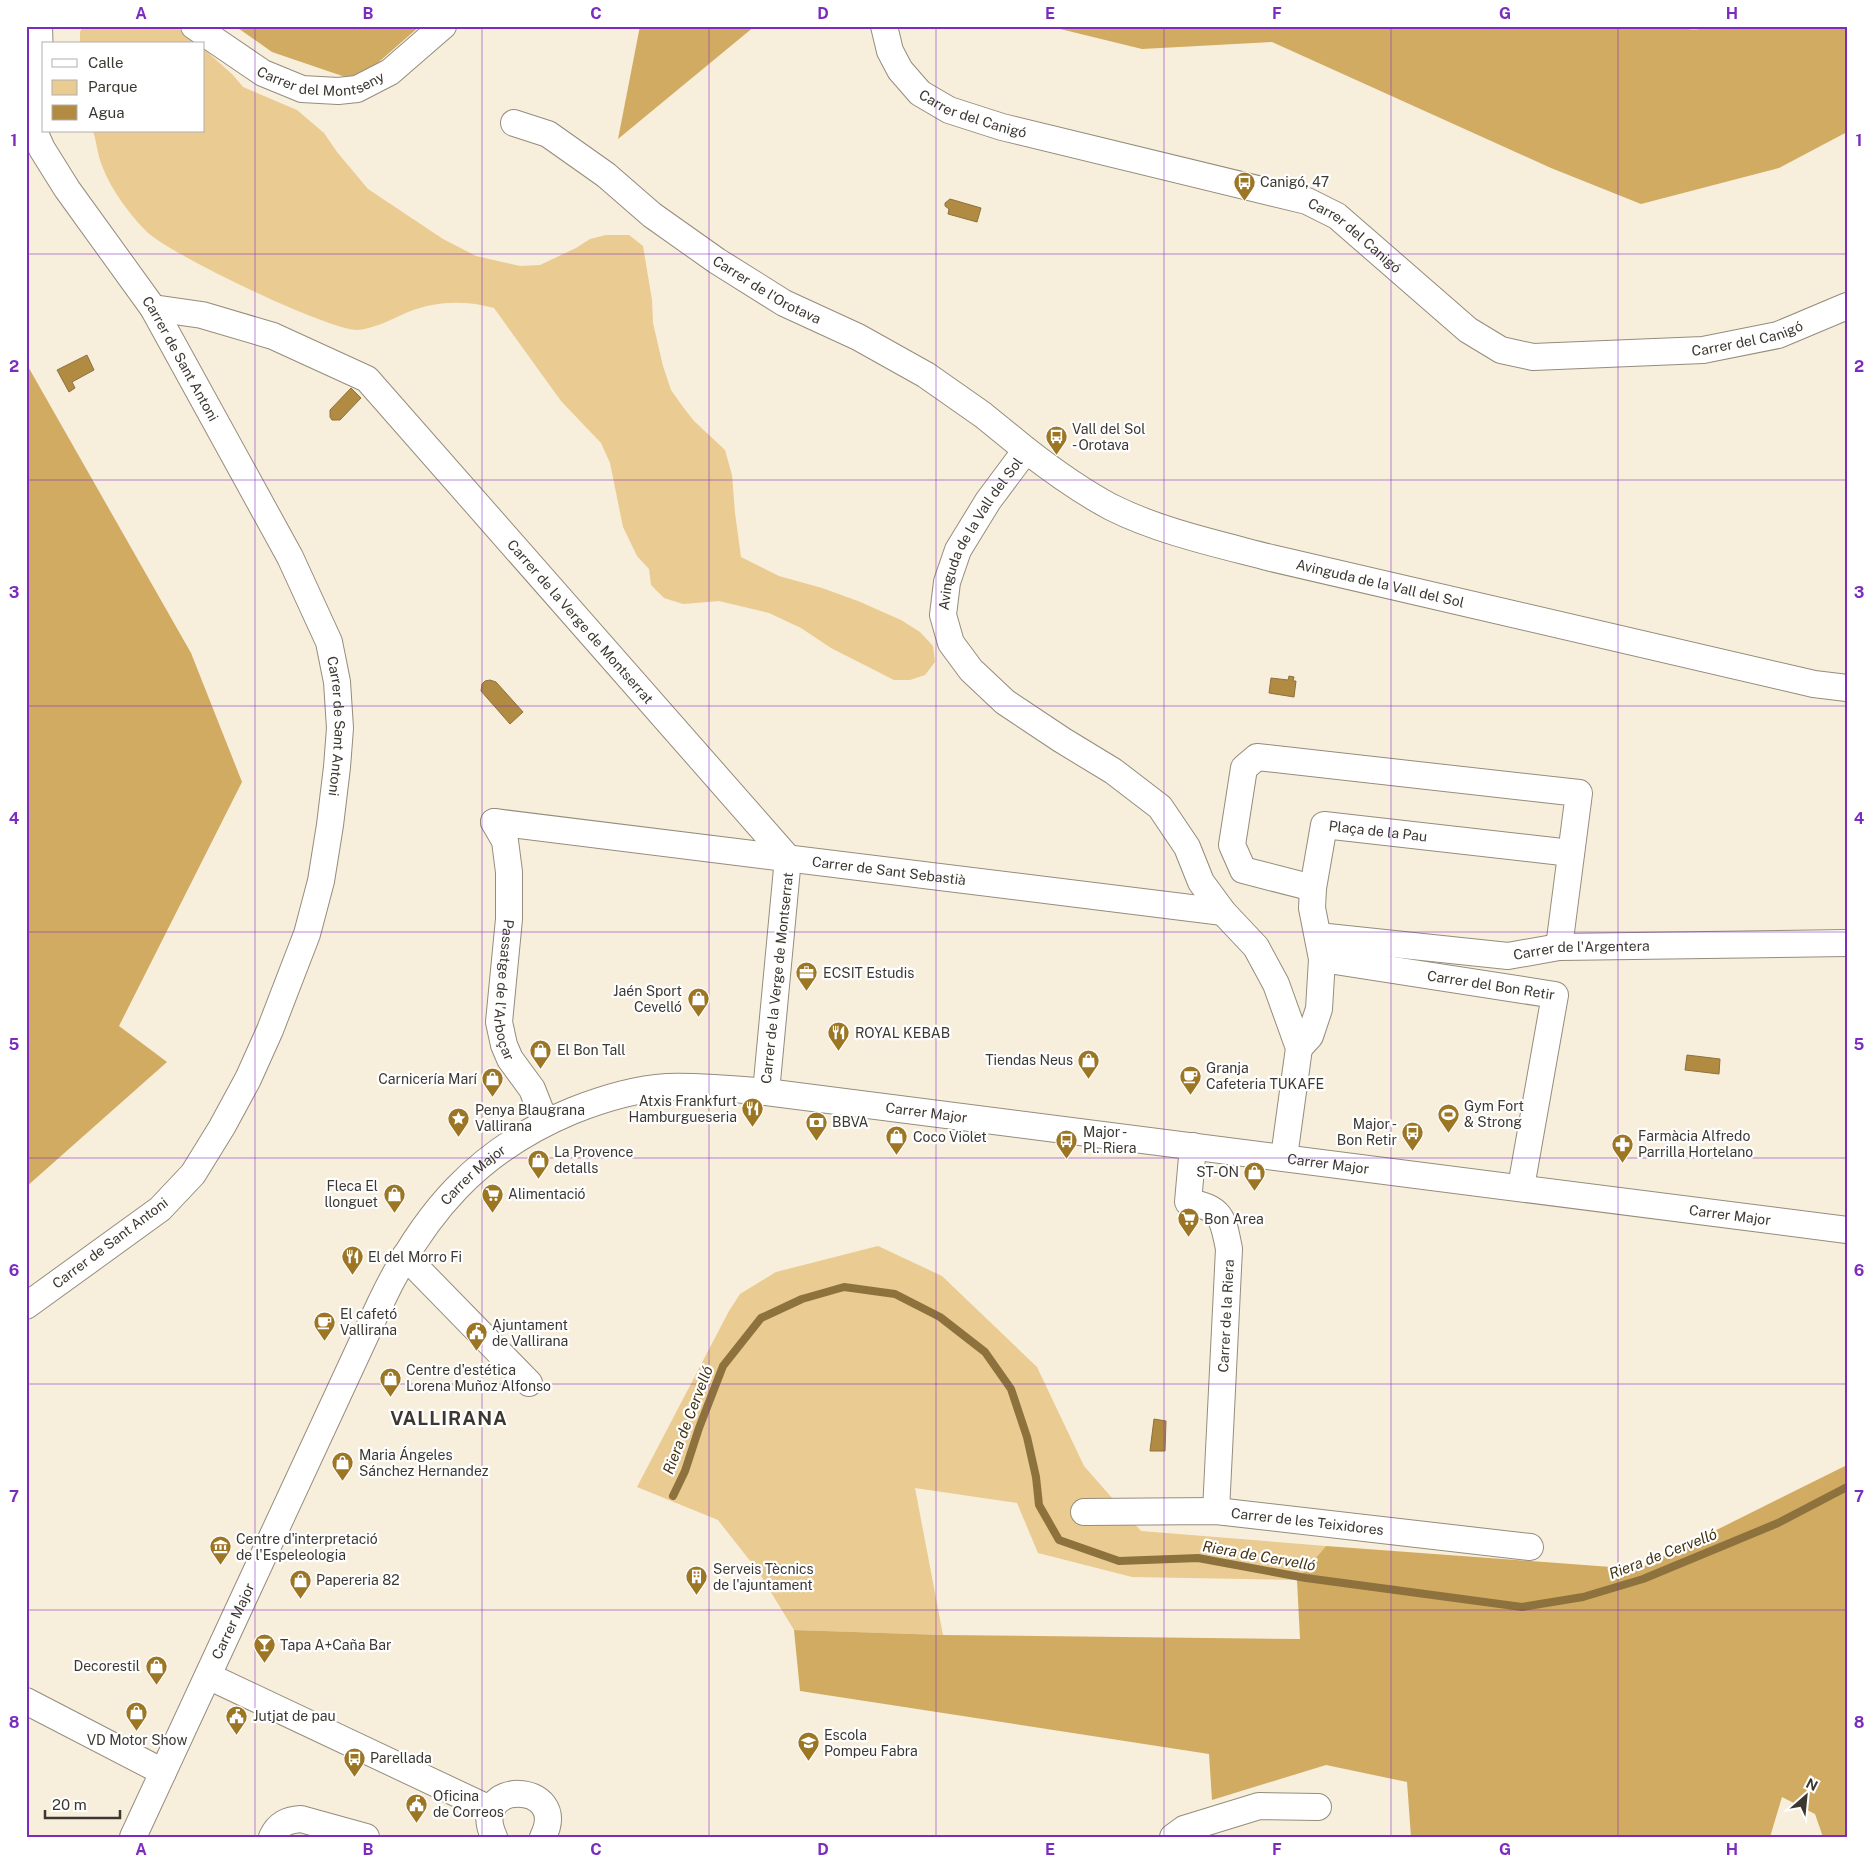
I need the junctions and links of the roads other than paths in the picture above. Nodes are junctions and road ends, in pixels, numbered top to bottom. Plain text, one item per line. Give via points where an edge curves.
1 (40, 26) edge
2 (194, 26) edge
3 (443, 26) edge
4 (884, 26) edge
5 (28, 116) edge
6 (514, 123) dead end
7 (1847, 306) edge
8 (153, 308) junction
9 (1026, 450) junction
10 (1847, 688) edge
11 (494, 822) joint
12 (1571, 853) junction
13 (788, 858) junction
14 (1313, 888) junction
15 (1223, 912) junction
16 (1847, 943) edge
17 (1320, 948) junction
18 (1559, 948) junction
19 (1299, 1048) junction
20 (766, 1092) junction
21 (545, 1122) junction
22 (1192, 1146) junction
23 (1284, 1157) junction
24 (1521, 1187) junction
25 (1847, 1230) edge
26 (405, 1256) junction
27 (26, 1306) edge
28 (529, 1382) dead end
29 (1216, 1511) junction
30 (1084, 1512) dead end
31 (1530, 1547) dead end
32 (208, 1676) junction
33 (26, 1701) edge
34 (163, 1772) junction
35 (1318, 1807) dead end
36 (492, 1810) junction
37 (545, 1836) edge
38 (133, 1837) edge
39 (272, 1837) edge
40 (366, 1837) edge
41 (494, 1837) edge
42 (1173, 1837) edge

1 - 5 street via 41,95
2 - 3 street, Carrer del Montseny via 263,73 302,89 338,91 357,89 390,72
4 - 7 street, Carrer del Canigó via 890,51 900,70 920,93 950,110 1002,127 1307,201 1337,216 1468,330 1501,350 1533,356 1703,350 1778,335
5 - 8 street, Carrer de Sant Antoni via 42,149 67,189
6 - 9 street, Carrer de l'Orotava via 548,134 606,175 652,215 784,303 858,337 926,375
8 - 13 street, Carrer de la Verge de Montserrat via 202,315 273,336 367,379
8 - 27 street, Carrer de Sant Antoni via 290,557 328,642 340,728 337,767 321,881 307,934 270,1030 222,1127 193,1174 160,1208
9 - 10 street, Avinguda de la Vall del Sol via 1112,507 1209,542 1814,684
9 - 15 street, Avinguda de la Vall del Sol via 988,501 958,550 947,582 944,615 951,643 971,670 1005,702 1113,771 1160,807 1187,847 1201,882
11 - 13 street, Carrer de Sant Sebastià
11 - 21 street, Passatge de l'Arboçar via 505,841 508,872 509,919 499,1022 510,1059 532,1089
12 - 14 street, Plaça de la Pau via 1324,825
12 - 14 street via 1580,793 1257,757 1244,768 1232,845 1243,870
12 - 18 street
13 - 15 street, Carrer de Sant Sebastià
13 - 20 street, Carrer de la Verge de Montserrat
14 - 17 street, Plaça de la Pau via 1312,908
15 - 19 street, Avinguda de la Vall del Sol via 1256,947 1276,984
16 - 18 street, Carrer de l'Argentera
17 - 18 street, Carrer de l'Argentera via 1508,956
17 - 19 street, Plaça de la Pau via 1319,1009 1310,1036
17 - 24 street, Carrer del Bon Retir via 1555,995
19 - 23 street, Avinguda de la Vall del Sol
20 - 21 street, Carrer Major via 666,1087 591,1103
20 - 22 street, Carrer Major
21 - 26 street, Carrer Major via 479,1166 426,1224
22 - 23 street, Carrer Major
22 - 29 street, Carrer de la Riera via 1188,1202 1212,1209 1220,1217 1229,1249
23 - 24 street, Carrer Major
24 - 25 street, Carrer Major
26 - 28 street
26 - 32 street, Carrer Major
29 - 30 street, Carrer de les Teixidores
29 - 31 street, Carrer de les Teixidores
32 - 34 street, Carrer Major
32 - 36 street
33 - 34 street
34 - 38 street, Carrer Major
35 - 42 street via 1259,1806 1184,1829
36 - 37 street via 506,1795 525,1793 534,1797 546,1812
36 - 41 street via 490,1827
39 - 40 street via 282,1823 301,1819

